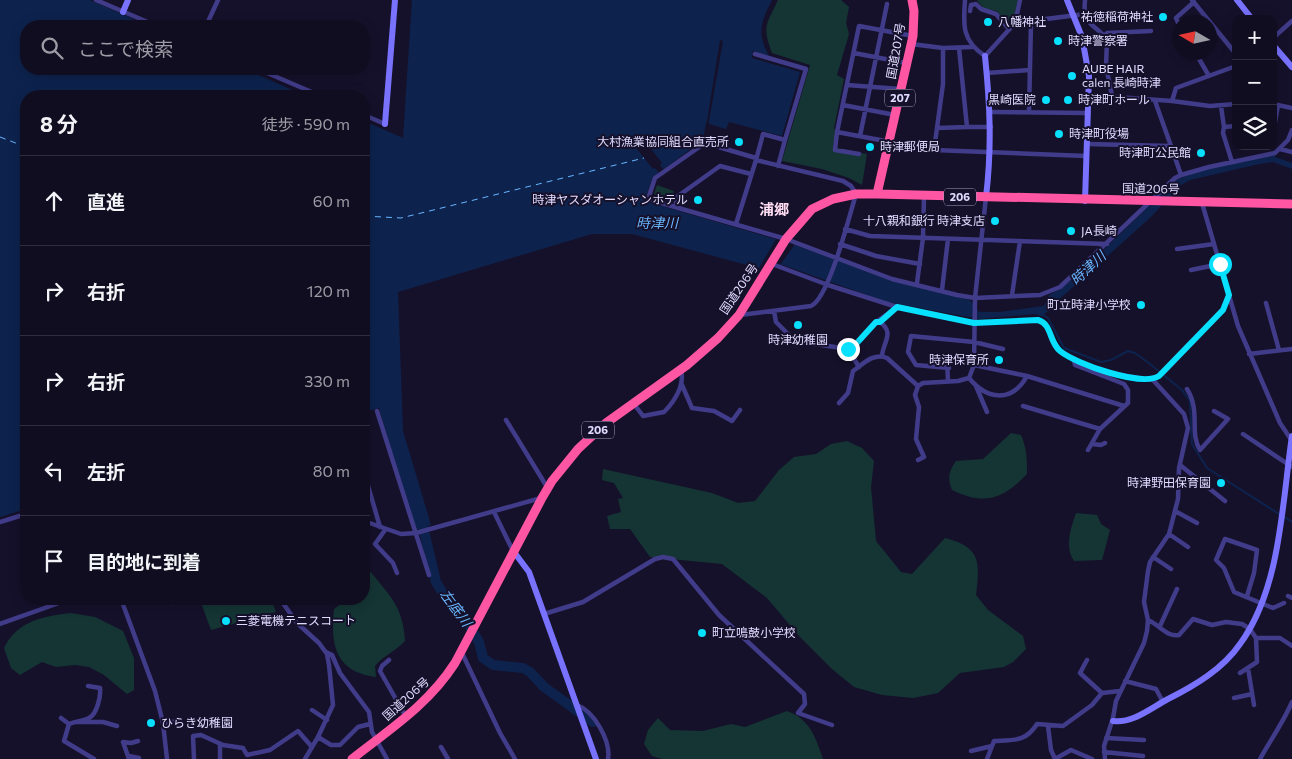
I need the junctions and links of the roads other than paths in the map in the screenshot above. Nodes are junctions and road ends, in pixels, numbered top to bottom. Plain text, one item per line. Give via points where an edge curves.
1 (96, 0) edge
2 (128, 0) edge
3 (218, 0) edge
4 (395, 0) edge
5 (912, 0) edge
6 (965, 0) edge
7 (1020, 0) edge
8 (1067, 0) edge
9 (1085, 0) edge
10 (1237, 0) edge
11 (1193, 1) edge
12 (887, 4) dead end
13 (970, 11) dead end
14 (122, 12) junction
15 (1085, 14) junction
16 (1178, 15) edge
17 (1249, 15) edge
18 (1075, 16) junction
19 (142, 20) edge
20 (209, 20) edge
21 (1292, 21) edge
22 (1031, 22) junction
23 (1015, 23) junction
24 (1009, 29) junction
25 (882, 30) junction
26 (1151, 31) dead end
27 (1277, 34) edge
28 (1104, 36) junction
29 (912, 40) junction
30 (972, 47) junction
31 (943, 48) junction
32 (960, 48) junction
33 (1232, 49) edge
34 (1277, 50) edge
35 (854, 53) junction
36 (755, 54) dead end
37 (985, 56) junction
38 (876, 58) junction
39 (1200, 60) edge
40 (907, 63) junction
41 (1232, 67) edge
42 (1292, 67) edge
43 (1030, 70) junction
44 (987, 72) junction
45 (272, 75) edge
46 (1209, 76) junction
47 (847, 85) junction
48 (871, 87) junction
49 (902, 89) junction
50 (307, 90) edge
51 (1089, 96) junction
52 (1112, 96) junction
53 (1155, 101) junction
54 (1172, 101) junction
55 (1277, 104) edge
56 (842, 105) junction
57 (1232, 105) edge
58 (1221, 106) junction
59 (1292, 108) edge
60 (866, 109) junction
61 (991, 112) junction
62 (1029, 112) junction
63 (1088, 114) junction
64 (896, 115) junction
65 (370, 118) edge
66 (385, 124) joint
67 (1232, 126) edge
68 (967, 127) junction
69 (991, 127) junction
70 (1224, 127) junction
71 (937, 128) junction
72 (1292, 130) edge
73 (837, 132) junction
74 (860, 136) junction
75 (785, 140) junction
76 (889, 142) junction
77 (1087, 144) junction
78 (1171, 146) junction
79 (1280, 149) junction
80 (934, 150) junction
81 (1292, 152) edge
82 (991, 153) junction
83 (859, 154) dead end
84 (1086, 156) junction
85 (756, 159) junction
86 (1232, 162) junction
87 (778, 166) junction
88 (751, 174) junction
89 (1181, 175) junction
90 (856, 194) junction
91 (877, 194) junction
92 (924, 196) junction
93 (986, 197) junction
94 (1085, 200) junction
95 (1150, 202) junction
96 (1202, 203) junction
97 (1292, 204) edge
98 (675, 207) junction
99 (736, 224) junction
100 (845, 229) junction
101 (923, 238) junction
102 (786, 239) junction
103 (948, 239) junction
104 (981, 239) junction
105 (1020, 241) junction
106 (840, 244) junction
107 (1107, 244) junction
108 (1214, 244) junction
109 (1176, 250) dead end
110 (836, 258) junction
111 (771, 264) junction
112 (920, 264) junction
113 (1220, 264) junction
114 (1191, 270) dead end
115 (917, 283) junction
116 (828, 285) junction
117 (942, 290) junction
118 (1012, 295) junction
119 (1229, 295) junction
120 (975, 298) junction
121 (1266, 303) dead end
122 (897, 307) junction
123 (774, 311) junction
124 (739, 315) junction
125 (880, 322) junction
126 (974, 322) junction
127 (974, 342) junction
128 (848, 349) junction
129 (1292, 349) edge
130 (1003, 350) dead end
131 (1279, 350) junction
132 (1249, 354) junction
133 (882, 356) junction
134 (1073, 358) junction
135 (947, 359) dead end
136 (974, 365) junction
137 (859, 367) junction
138 (949, 368) junction
139 (681, 369) junction
140 (1027, 376) junction
141 (969, 378) junction
142 (1153, 380) junction
143 (948, 382) junction
144 (682, 385) junction
145 (918, 386) junction
146 (976, 386) junction
147 (1187, 389) dead end
148 (633, 403) junction
149 (840, 403) dead end
150 (1023, 406) dead end
151 (1124, 406) junction
152 (740, 410) dead end
153 (377, 411) dead end
154 (1214, 411) dead end
155 (987, 412) dead end
156 (506, 420) dead end
157 (1100, 429) junction
158 (1243, 434) dead end
159 (1292, 439) edge
160 (1105, 443) dead end
161 (1092, 444) junction
162 (1088, 450) dead end
163 (918, 460) dead end
164 (1180, 465) junction
165 (1290, 466) edge
166 (548, 488) junction
167 (370, 493) edge
168 (542, 498) junction
169 (1225, 501) dead end
170 (1175, 511) junction
171 (494, 512) junction
172 (20, 516) edge
173 (0, 522) edge
174 (370, 523) edge
175 (1197, 523) dead end
176 (380, 527) junction
177 (385, 530) junction
178 (415, 533) junction
179 (1169, 534) junction
180 (1188, 546) dead end
181 (514, 552) junction
182 (1153, 556) junction
183 (1172, 569) dead end
184 (397, 573) dead end
185 (429, 575) dead end
186 (1177, 589) dead end
187 (1246, 596) junction
188 (1284, 603) dead end
189 (1262, 604) junction
190 (53, 605) edge
191 (123, 605) edge
192 (284, 605) edge
193 (544, 614) junction
194 (1148, 620) junction
195 (0, 624) edge
196 (1160, 626) junction
197 (1250, 629) junction
198 (1256, 638) junction
199 (1292, 646) edge
200 (326, 652) junction
201 (461, 652) junction
202 (389, 660) dead end
203 (1087, 660) dead end
204 (1248, 668) junction
205 (1240, 673) dead end
206 (1125, 681) junction
207 (88, 686) dead end
208 (1120, 691) junction
209 (1102, 693) junction
210 (1252, 694) junction
211 (1234, 698) dead end
212 (575, 702) junction
213 (1163, 702) junction
214 (1292, 702) edge
215 (1254, 705) dead end
216 (312, 710) dead end
217 (61, 718) dead end
218 (407, 718) junction
219 (327, 720) junction
220 (1113, 720) junction
221 (179, 721) dead end
222 (76, 722) junction
223 (163, 723) junction
224 (69, 724) junction
225 (370, 724) junction
226 (832, 725) dead end
227 (117, 726) dead end
228 (1048, 726) junction
229 (318, 737) junction
230 (1106, 738) junction
231 (377, 739) junction
232 (1144, 740) dead end
233 (138, 741) dead end
234 (220, 744) junction
235 (992, 746) junction
236 (312, 747) junction
237 (441, 747) dead end
238 (971, 751) dead end
239 (1104, 752) junction
240 (1143, 756) dead end
241 (86, 757) edge
242 (129, 758) edge
243 (138, 758) dead end
244 (94, 759) edge
245 (168, 759) edge
246 (194, 759) edge
247 (220, 759) edge
248 (305, 759) edge
249 (352, 759) edge
250 (387, 759) edge
251 (448, 759) edge
252 (515, 759) edge
253 (596, 759) edge
254 (608, 759) edge
255 (987, 759) edge
256 (1055, 759) edge
257 (1092, 759) edge
258 (1105, 759) edge
259 (1260, 759) edge

1 - 14 street
2 - 14 street
3 - 20 street
4 - 66 street
5 - 29 highway, 国道207号 / 207
6 - 30 street via 963,26
7 - 23 street
8 - 18 street
9 - 15 street
10 - 17 street
11 - 16 street
11 - 33 street
12 - 25 street
13 - 24 street via 971,5 976,4 996,14
14 - 19 street
15 - 18 street
15 - 28 street via 1089,23
18 - 22 street
18 - 51 street via 1087,56
21 - 27 street
22 - 23 street
22 - 43 street
23 - 24 street
24 - 37 street
25 - 29 street
25 - 35 street via 859,26
25 - 38 street
26 - 28 street via 1107,33
28 - 52 street
29 - 31 street
29 - 40 highway, 国道207号 / 207
30 - 32 street
30 - 37 street
31 - 32 street
31 - 71 street via 943,84
32 - 68 street
34 - 42 street
35 - 38 street
35 - 47 street
36 - 75 street via 806,69
37 - 44 street
38 - 40 street
38 - 48 street
39 - 46 street
40 - 49 highway, 国道207号 / 207
41 - 46 street
43 - 44 street
43 - 62 street
44 - 61 street
45 - 50 street
46 - 54 street via 1176,88
47 - 48 street
47 - 56 street
48 - 49 street
48 - 60 street
49 - 64 highway, 国道207号 / 207
51 - 52 street
51 - 63 street
52 - 53 street
53 - 54 street
53 - 78 street
54 - 58 street
55 - 59 street
56 - 60 street
56 - 73 street
57 - 58 street
58 - 70 street
60 - 64 street
60 - 74 street
61 - 62 street
61 - 69 street
62 - 63 street
63 - 77 street
64 - 76 highway, 国道207号 / 207
65 - 66 street
67 - 70 street
68 - 69 street
68 - 71 street
69 - 82 street
70 - 86 street
71 - 80 street
72 - 79 street
73 - 74 street
73 - 83 street via 834,150
74 - 76 street
75 - 85 street via 763,134
75 - 87 street
76 - 80 street
76 - 91 highway, 国道207号 / 207
77 - 78 street
77 - 84 street
78 - 89 street
79 - 81 street
79 - 86 street via 1275,153
80 - 82 street
82 - 84 street
82 - 93 street
84 - 94 street
85 - 87 street
85 - 88 street
85 - 98 street via 705,144 655,178 648,199
86 - 89 street
87 - 90 street via 843,181
88 - 98 street via 720,166 678,196
88 - 99 street
89 - 95 street
90 - 91 highway, 国道206号 / 206
90 - 100 street
90 - 102 highway, 国道206号 / 206 via 828,200 812,209
91 - 92 highway, 国道206号 / 206
92 - 93 highway, 国道206号 / 206
92 - 101 street
93 - 94 highway, 国道206号 / 206
93 - 104 street
94 - 95 highway, 国道206号 / 206
95 - 96 highway, 国道206号 / 206
95 - 107 street
96 - 97 highway, 国道206号 / 206
96 - 108 street
98 - 99 street
99 - 102 street
100 - 101 street via 870,236
100 - 106 street
101 - 103 street
101 - 112 street
102 - 110 street
102 - 111 highway, 国道206号 / 206
103 - 104 street
103 - 117 street
104 - 105 street
104 - 120 street
105 - 107 street
105 - 118 street
106 - 110 street
106 - 112 street via 876,256
107 - 118 street via 1050,293
108 - 109 street
108 - 113 street
110 - 115 street via 892,279
110 - 116 street
111 - 116 street
111 - 124 highway, 国道206号 / 206
112 - 115 street
113 - 114 street
113 - 119 street
115 - 117 street
116 - 122 street
116 - 123 street via 816,304
117 - 120 street
118 - 120 street
119 - 132 street
119 - 142 street via 1223,310
120 - 126 street
121 - 131 street
122 - 125 street
122 - 126 street
123 - 124 street
123 - 128 street via 776,322 795,341
124 - 139 highway, 国道206号 / 206 via 718,338
125 - 128 street via 876,322
125 - 133 street via 885,325 889,336
126 - 127 street
126 - 134 street via 1030,319 1044,322 1059,350
127 - 130 street
127 - 136 street
127 - 138 street via 911,336 908,352 916,365
128 - 137 street
129 - 131 street
131 - 132 street
132 - 159 street via 1280,423
133 - 137 street
133 - 145 street
134 - 142 street via 1126,376
134 - 151 street via 1075,365 1124,384 1129,398
135 - 138 street
136 - 140 street
136 - 141 street
137 - 149 street via 853,371 848,393
138 - 143 street
139 - 144 street
139 - 148 highway, 国道206号 / 206
140 - 146 street via 1020,388 998,396
140 - 151 street
141 - 143 street
141 - 146 street
142 - 164 street via 1187,421
143 - 145 street
144 - 148 street via 666,410 658,415 644,416
144 - 152 street via 692,408 714,412 732,421
145 - 163 street via 915,395 920,407 916,439 924,457
146 - 155 street
147 - 154 street via 1194,406 1195,440 1200,450 1228,419
148 - 166 highway, 国道206号 / 206 via 589,438
150 - 157 street
151 - 157 street
153 - 178 street
156 - 166 street
157 - 161 street
158 - 165 street
159 - 165 street
160 - 161 street
161 - 162 street
164 - 169 street
164 - 170 street
165 - 189 street via 1272,575
166 - 168 highway, 国道206号 / 206
167 - 176 street
168 - 171 street
168 - 181 highway, 国道206号 / 206
170 - 175 street
170 - 179 street
171 - 178 street
171 - 181 street
172 - 173 street
174 - 176 street
176 - 177 street
177 - 178 street
177 - 184 street via 375,544 394,563
178 - 185 street
179 - 180 street
179 - 182 street
181 - 193 street via 529,572
181 - 201 highway, 国道206号 / 206
182 - 183 street
182 - 194 street via 1144,591 1144,612
186 - 196 street
187 - 187 street via 1234,592 1224,568 1216,560 1225,539 1256,550 1254,573
187 - 189 street
188 - 189 street via 1273,608
189 - 197 street
190 - 195 street
191 - 223 street via 146,664
192 - 200 street
193 - 212 street
193 - 226 street via 583,602 655,559 673,559 719,615 804,694 805,704 798,713
194 - 196 street
194 - 206 street via 1144,643
196 - 197 street via 1174,636 1179,635 1193,619 1212,625 1237,623
197 - 198 street
197 - 213 street via 1239,646 1206,676
198 - 199 street via 1280,638
198 - 204 street via 1257,662
200 - 219 street via 333,698
200 - 225 street via 332,655 340,673 369,712
201 - 218 highway, 国道206号 / 206 via 440,686
201 - 252 street
202 - 218 street via 380,671
203 - 209 street via 1080,673
204 - 205 street
204 - 210 street
206 - 208 street
206 - 213 street via 1156,689
207 - 222 street via 100,688 101,695 92,717
208 - 209 street
208 - 220 street
209 - 228 street via 1072,721 1063,726
210 - 211 street
210 - 215 street
212 - 253 street
212 - 254 street via 586,708 604,736
213 - 220 street via 1126,721
214 - 259 street via 1282,727
216 - 219 street
217 - 224 street
218 - 231 highway, 国道206号 / 206
219 - 229 street
220 - 230 street
221 - 223 street
222 - 224 street
222 - 227 street via 104,722
223 - 245 street
224 - 241 street via 64,741
225 - 229 street via 358,727 340,745 331,745
225 - 231 street
228 - 235 street via 1036,724 1031,734 1021,740 994,741
228 - 256 street
229 - 236 street
230 - 232 street
230 - 239 street
231 - 249 highway, 国道206号 / 206
231 - 250 street
233 - 242 street via 123,742
234 - 236 street via 242,748 248,755 270,750 298,731
234 - 246 street via 201,735 193,736
234 - 247 street
235 - 238 street
235 - 255 street
236 - 248 street
237 - 251 street
239 - 240 street
239 - 258 street
241 - 244 street
242 - 243 street
256 - 257 street via 1071,750

